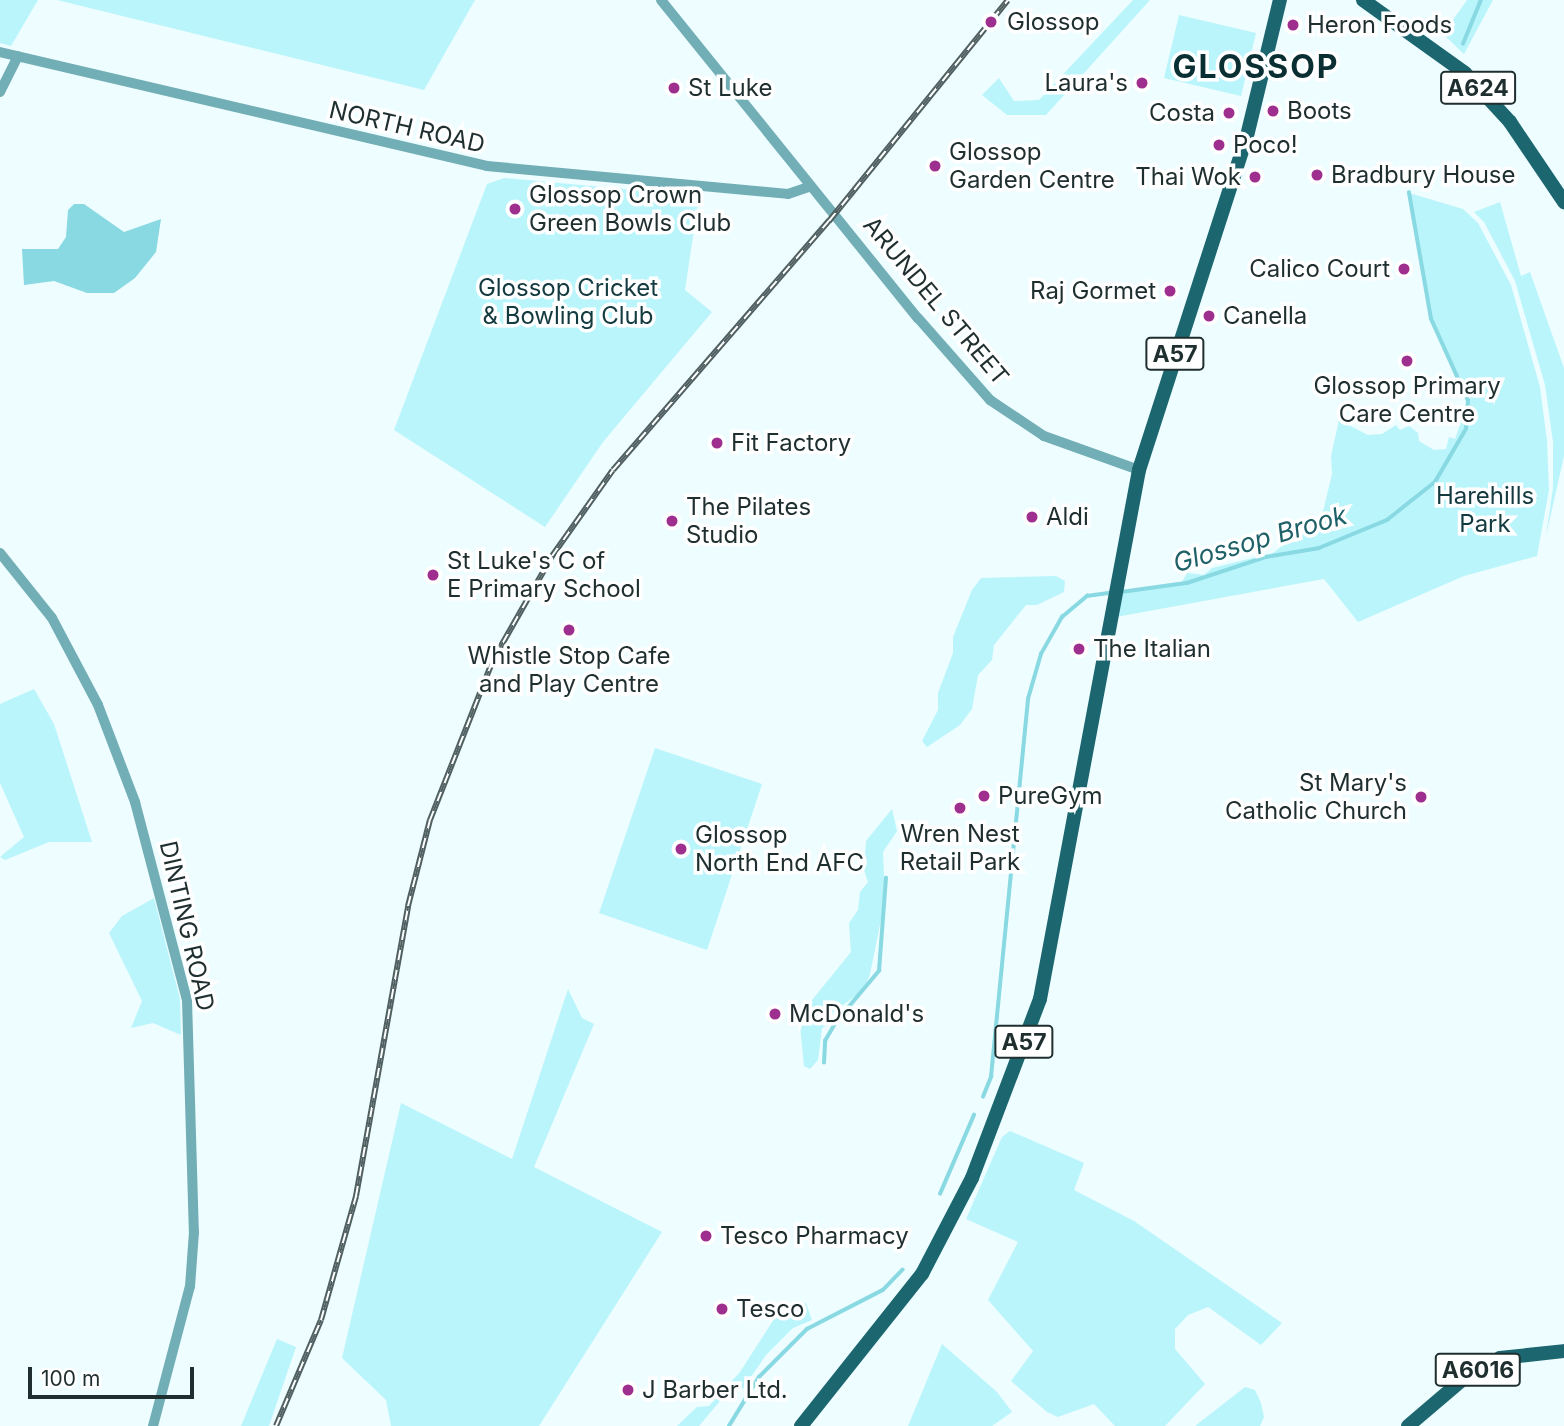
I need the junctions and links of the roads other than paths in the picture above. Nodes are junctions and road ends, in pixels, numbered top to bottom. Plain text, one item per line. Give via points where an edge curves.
1 (660, 0) edge
2 (1280, 0) edge
3 (1363, 0) edge
4 (0, 52) edge
5 (18, 56) junction
6 (0, 92) edge
7 (811, 186) junction
8 (1561, 194) edge
9 (1139, 470) junction
10 (0, 553) edge
11 (1564, 1351) edge
12 (153, 1426) edge
13 (801, 1426) edge
14 (1408, 1426) edge

1 - 7 street, ARUNDEL STREET
2 - 9 main road, A57 via 1247,136
3 - 8 main road, A624 via 1465,74 1510,122
4 - 5 street, NORTH ROAD
5 - 6 street
5 - 7 street, NORTH ROAD via 487,166 788,194
7 - 9 street, ARUNDEL STREET via 990,400 1044,436
9 - 13 main road, A57 via 1111,602 1054,936 1024,1041 972,1178 922,1275
10 - 12 street, DINTING ROAD via 52,618 99,705 139,818 187,1000 194,1232 190,1286
11 - 14 main road, A6016 via 1500,1358 1469,1374

